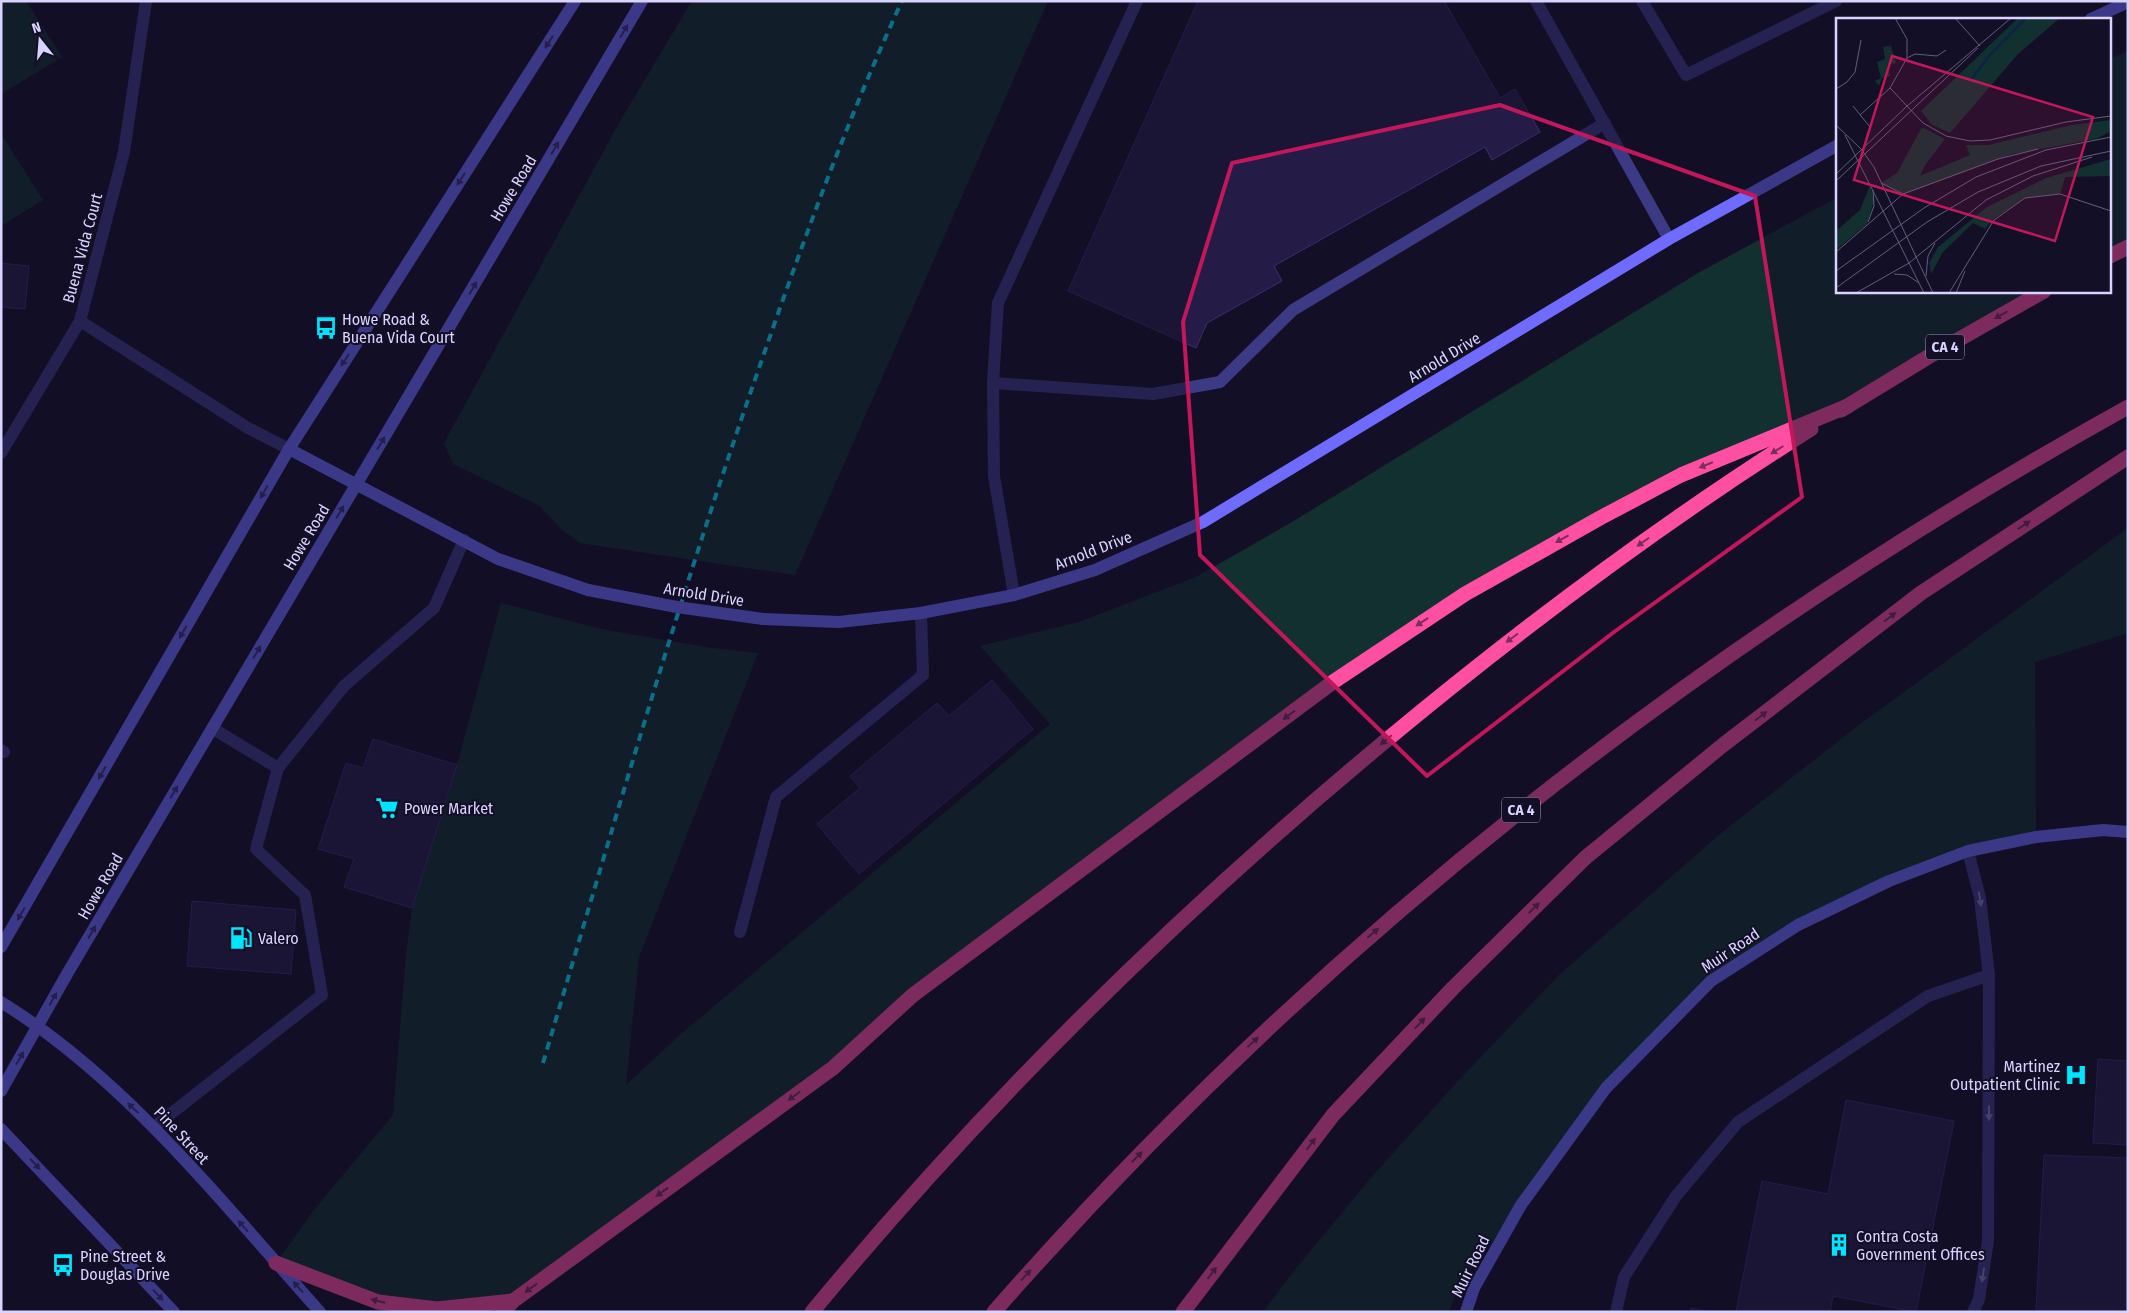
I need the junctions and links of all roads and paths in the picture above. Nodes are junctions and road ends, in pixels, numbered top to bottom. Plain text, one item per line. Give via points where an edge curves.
1 (146, 1) edge
2 (575, 1) edge
3 (642, 1) edge
4 (1138, 1) edge
5 (1536, 1) edge
6 (1642, 1) edge
7 (1836, 1) edge
8 (2128, 2) edge
9 (2093, 18) edge
10 (1605, 123) junction
11 (1836, 146) edge
12 (1669, 239) junction
13 (2128, 247) edge
14 (2112, 255) edge
15 (2042, 292) edge
16 (80, 321) junction
17 (993, 383) junction
18 (1848, 406) junction
19 (2128, 407) edge
20 (289, 449) junction
21 (1, 453) edge
22 (2128, 457) edge
23 (356, 484) junction
24 (464, 540) junction
25 (1014, 595) junction
26 (921, 613) junction
27 (212, 728) junction
28 (278, 768) junction
29 (2128, 832) edge
30 (1968, 851) junction
31 (740, 932) dead end
32 (1, 947) edge
33 (1989, 975) junction
34 (1, 1002) edge
35 (39, 1025) junction
36 (1, 1091) edge
37 (154, 1127) junction
38 (1, 1129) edge
39 (276, 1263) junction
40 (508, 1306) edge
41 (174, 1312) edge
42 (320, 1312) edge
43 (812, 1312) edge
44 (994, 1312) edge
45 (1182, 1312) edge
46 (1466, 1312) edge
47 (1616, 1312) edge
48 (1973, 1312) edge

1 - 16 street, Buena Vida Court via 124,152
2 -> 20 street
23 -> 3 street, Howe Road
4 - 17 street via 998,303
5 - 10 street
6 - 7 street via 1686,75
8 - 9 street
10 - 12 street
10 - 17 street via 1293,310 1220,382 1153,394
11 - 12 street, Arnold Drive
12 - 25 street, Arnold Drive via 1203,522 1095,570
13 - 14 highway
15 -> 18 highway, CA 4
16 - 20 street, Buena Vida Court via 248,428
16 - 21 street
17 - 25 street via 994,476
18 -> 40 highway via 1681,475 1600,518 1465,594 1333,682 913,995 833,1068
18 -> 43 highway, CA 4 via 1702,500 1562,601 1296,815 1166,934 1045,1053 928,1178
44 -> 19 highway, CA 4 via 1114,1180 1236,1058 1362,943 1494,831 1630,726 1779,621 1985,488
20 - 23 street, Arnold Drive
20 -> 32 street
45 -> 22 highway via 1333,1115 1453,988 1585,858 1723,745 1921,593
23 - 24 street, Arnold Drive
27 -> 23 street, Howe Road
24 - 26 street, Arnold Drive, bridge via 498,559 588,590 677,607 763,619 839,622
24 - 28 street via 434,608 344,686
25 - 26 street, Arnold Drive
26 - 31 street via 923,675 776,796
27 - 28 street
35 -> 27 street, Howe Road
28 - 37 street via 256,849 305,895 322,995
29 - 30 street, Muir Road via 2103,830 2036,837
30 -> 33 street via 1980,898
30 - 46 street, Muir Road via 1889,881 1798,925 1711,981 1601,1096 1521,1205 1474,1288
33 - 47 street via 1928,996 1738,1122 1676,1196 1624,1277
33 -> 48 street via 1988,1241 1979,1299
34 - 35 street, Pine Street
36 -> 35 street, Howe Road
37 -> 35 street, Pine Street
39 -> 37 street, Pine Street
38 -> 41 street
40 -> 39 highway via 437,1310 378,1302
42 -> 39 street, Pine Street

